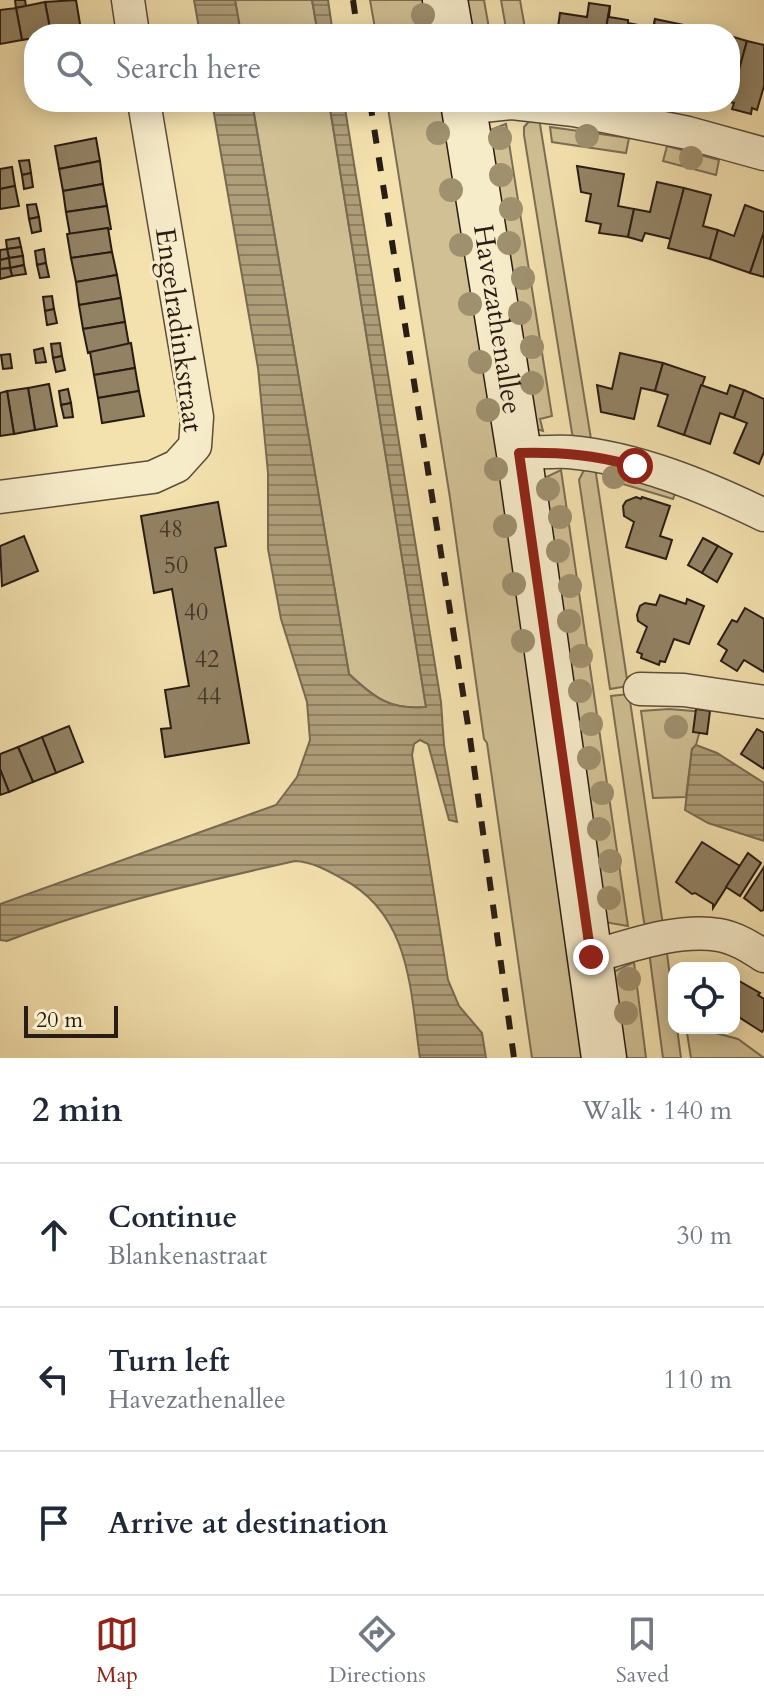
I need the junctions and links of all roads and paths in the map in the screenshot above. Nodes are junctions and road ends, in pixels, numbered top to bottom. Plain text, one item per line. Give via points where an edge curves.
1 (128, 0) edge
2 (445, 0) edge
3 (132, 24) edge
4 (449, 24) edge
5 (146, 112) edge
6 (464, 112) edge
7 (584, 112) edge
8 (764, 154) edge
9 (519, 453) junction
10 (0, 497) edge
11 (764, 515) edge
12 (640, 689) dead end
13 (764, 702) edge
14 (764, 956) edge
15 (591, 957) junction
16 (604, 1058) edge

1 - 3 street
2 - 4 main road
5 - 10 street, Engelradinkstraat via 197,417 195,446 177,466 153,477
6 - 9 main road, Havezathenallee
7 - 8 street
9 - 11 street via 597,456 689,482
9 - 15 main road, Havezathenallee
12 - 13 street
14 - 15 street via 743,943 701,934
15 - 16 main road, Havezathenallee

